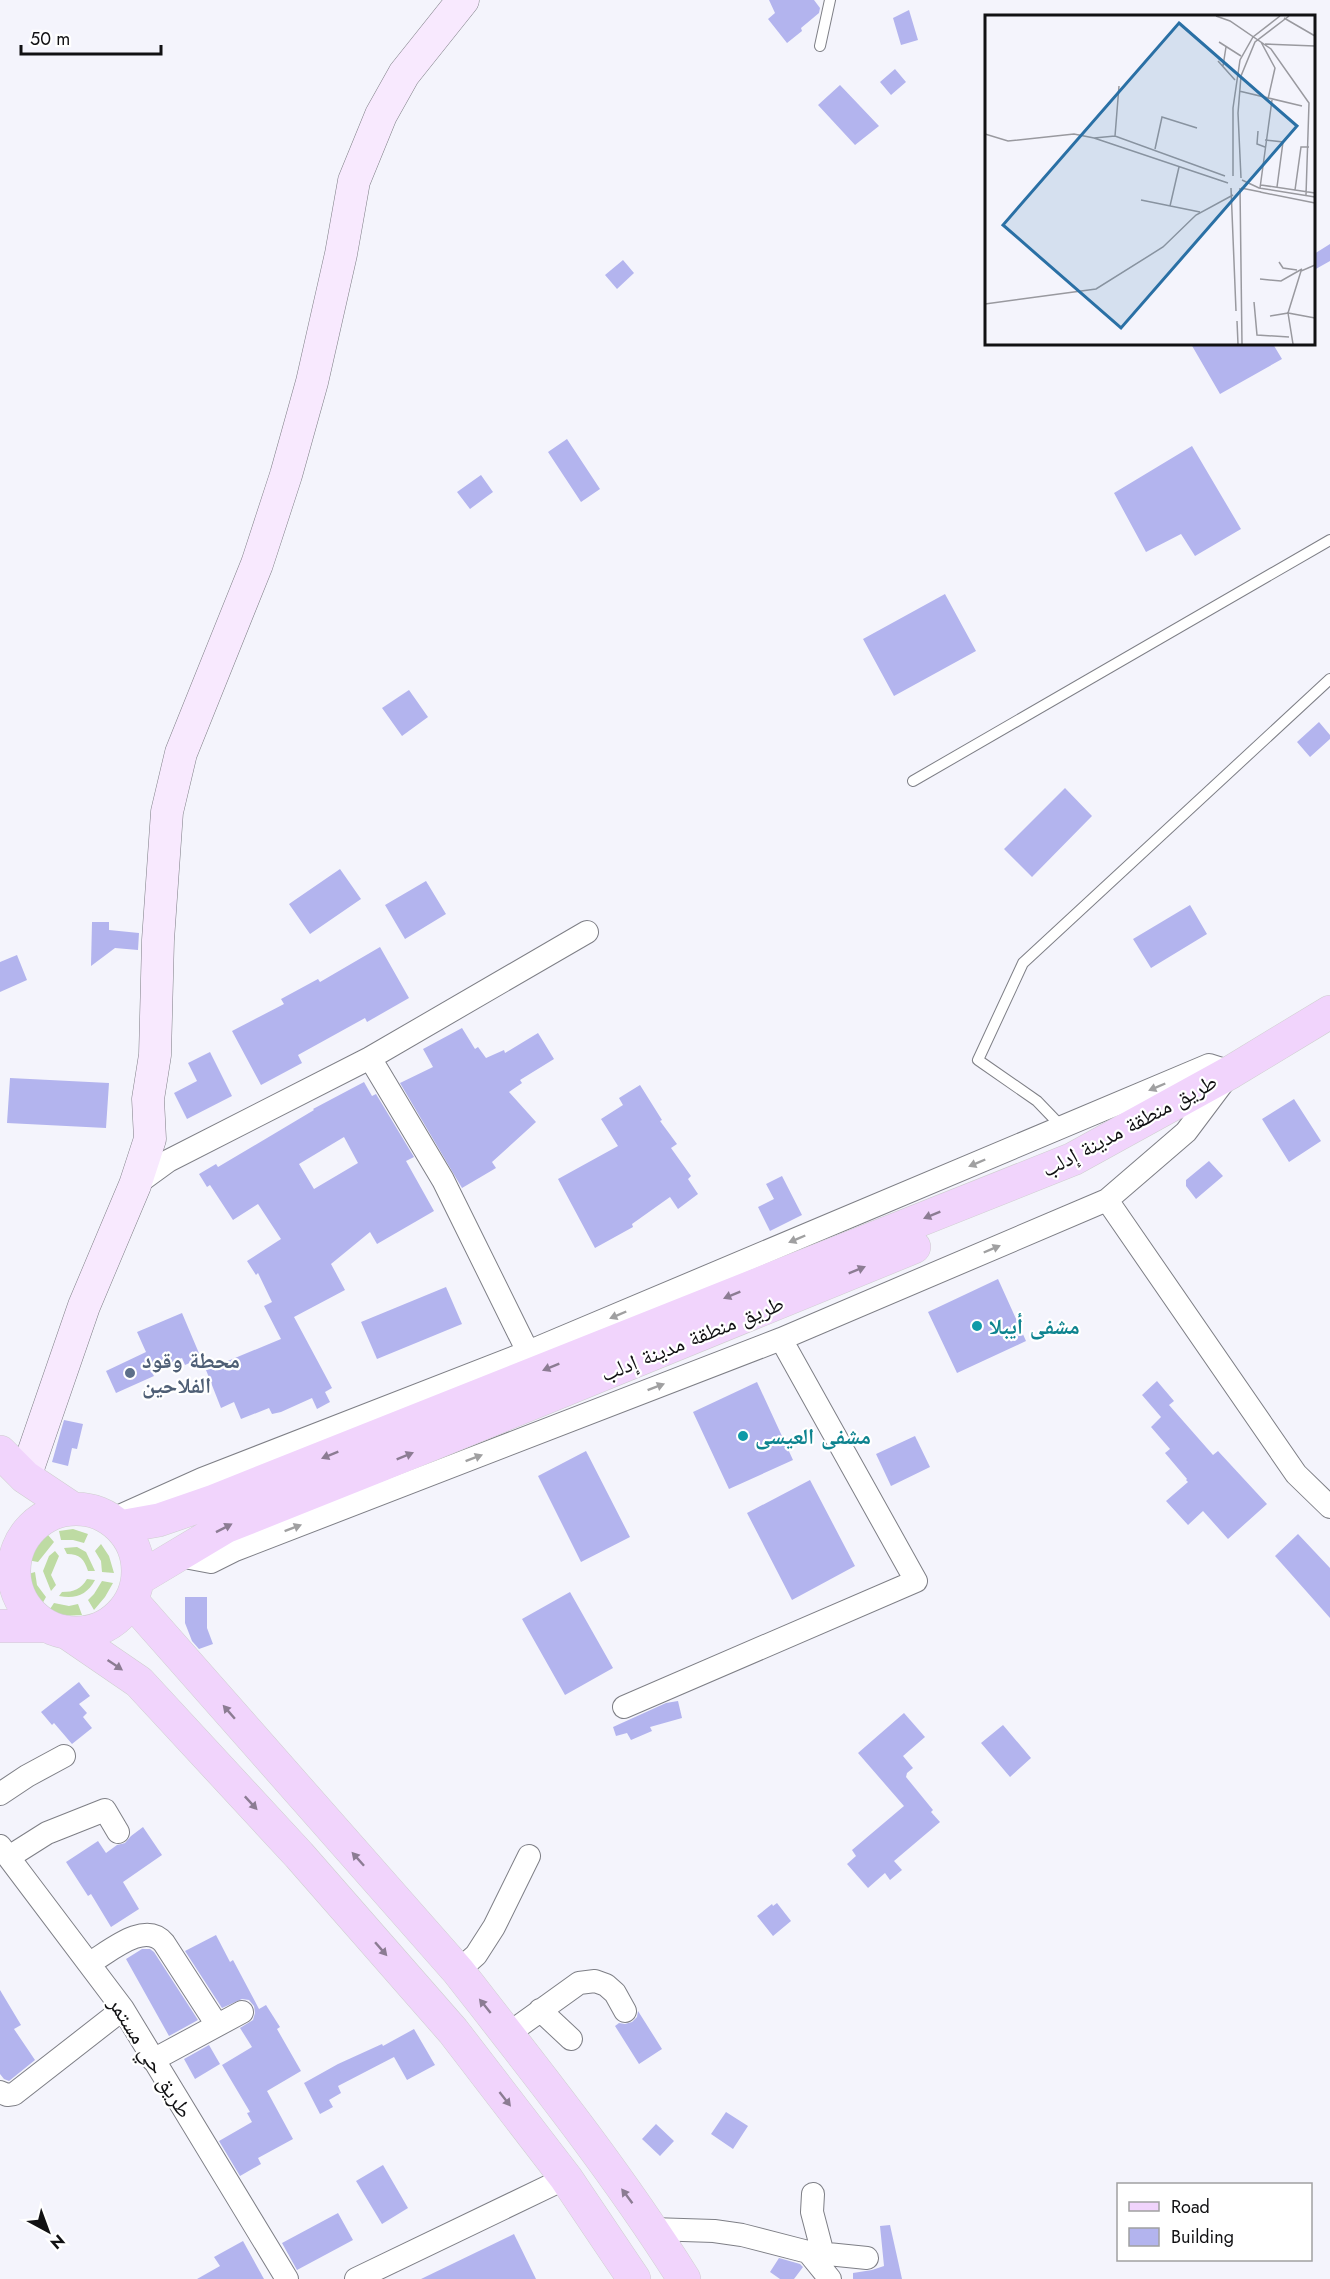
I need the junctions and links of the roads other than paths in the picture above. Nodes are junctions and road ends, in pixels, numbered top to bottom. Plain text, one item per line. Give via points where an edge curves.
1 (463, 0) edge
2 (830, 0) edge
3 (820, 45) dead end
4 (1330, 540) edge
5 (1330, 679) edge
6 (913, 781) dead end
7 (587, 932) dead end
8 (1330, 1012) edge
9 (370, 1058) junction
10 (1231, 1072) junction
11 (1063, 1127) junction
12 (135, 1185) junction
13 (1107, 1200) junction
14 (781, 1339) junction
15 (528, 1352) junction
16 (0, 1452) edge
17 (25, 1477) junction
18 (1330, 1507) edge
19 (73, 1509) junction
20 (116, 1523) junction
21 (178, 1556) junction
22 (7, 1559) edge
23 (134, 1590) junction
24 (0, 1626) edge
25 (56, 1629) junction
26 (624, 1707) dead end
27 (64, 1756) dead end
28 (0, 1794) edge
29 (118, 1832) dead end
30 (4, 1851) edge
31 (529, 1856) dead end
32 (90, 1963) junction
33 (458, 1971) junction
34 (123, 2009) junction
35 (540, 2010) junction
36 (625, 2011) dead end
37 (242, 2012) dead end
38 (217, 2025) junction
39 (508, 2034) junction
40 (570, 2039) dead end
41 (153, 2060) junction
42 (0, 2092) edge
43 (566, 2178) junction
44 (813, 2194) dead end
45 (652, 2229) junction
46 (816, 2253) junction
47 (867, 2258) dead end
48 (287, 2279) edge
49 (356, 2279) edge
50 (634, 2279) edge
51 (684, 2279) edge
52 (830, 2279) edge

1 - 12 street via 404,74 381,115 354,181 312,382 286,475 257,564 181,753 167,812 155,1055 148,1099 150,1139
2 - 3 lane
4 - 6 lane
5 - 11 lane via 1023,963 978,1060 1037,1101
7 - 9 street
8 - 10 main road, طريق منطقة مدينة إدلب
9 - 12 street via 168,1161
9 - 15 street via 443,1180
10 -> 11 street via 1209,1065
10 - 13 street via 1186,1132
10 -> 20 main road, طريق منطقة مدينة إدلب via 1073,1159 214,1501 159,1520
21 -> 10 main road, طريق منطقة مدينة إدلب via 225,1527 1102,1170
11 -> 15 street
12 - 17 street via 84,1306
14 -> 13 street
13 - 18 street via 1296,1474
21 -> 14 street via 211,1562
14 - 26 street via 916,1581
15 - 20 street via 202,1479
16 - 17 main road
17 - 19 main road
19 - 20 main road via 93,1511
19 - 22 main road via 50,1515 31,1529
20 - 23 main road via 133,1545 138,1568
21 - 23 main road, طريق منطقة مدينة إدلب
22 - 25 main road via 28,1611
23 - 25 main road via 109,1624 88,1632
33 -> 23 main road
24 - 25 main road
25 -> 43 main road via 140,1682 453,2031
27 - 28 street
29 - 30 street via 105,1810
30 - 32 street, طريق حي مستمر
31 - 33 street via 494,1927 476,1955
32 - 34 street, طريق حي مستمر
32 - 38 street via 140,1934 156,1935
39 -> 33 main road
34 - 41 street, طريق حي مستمر
34 - 42 street via 14,2094
35 - 36 street via 579,1983 595,1981 615,1993
35 - 39 street
35 - 40 street
37 - 38 street
38 - 41 street
45 -> 39 main road
41 - 48 street, طريق حي مستمر
43 - 49 street
43 - 50 main road
44 - 46 street
45 - 46 street via 742,2235
45 - 51 main road
46 - 47 street
46 - 52 street

